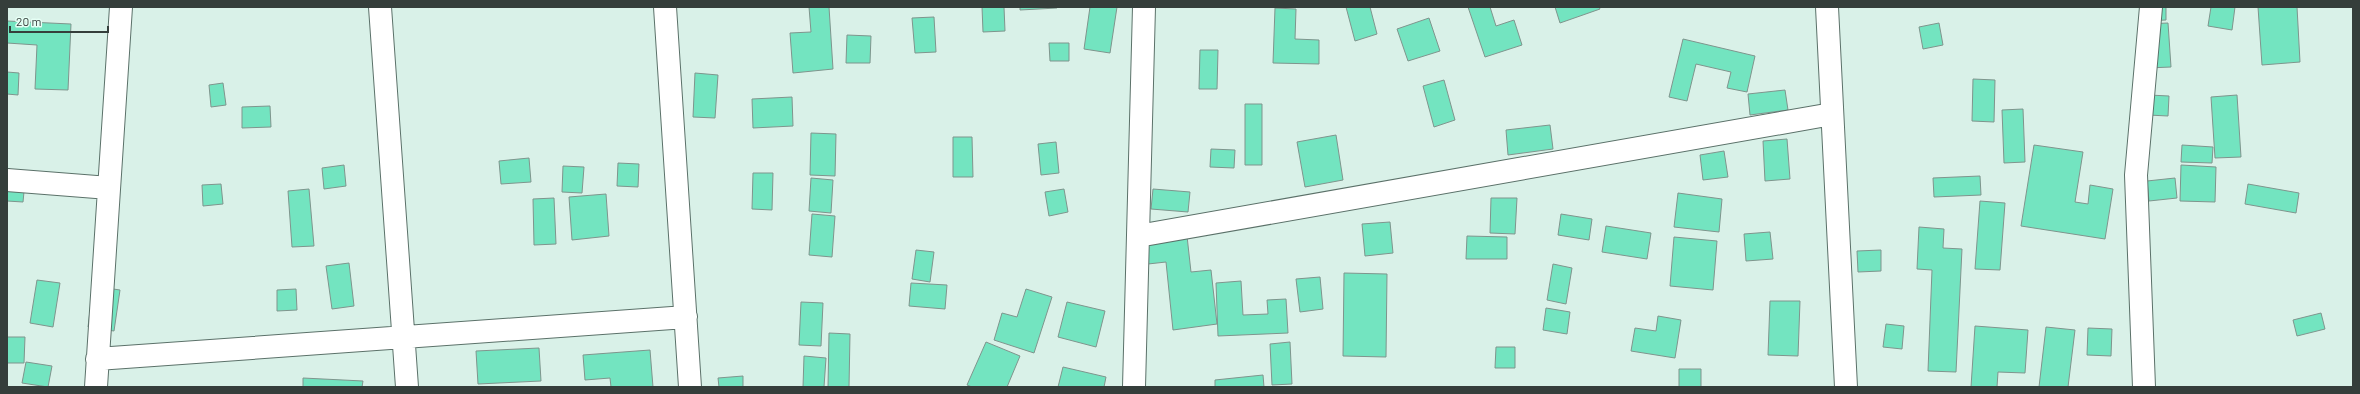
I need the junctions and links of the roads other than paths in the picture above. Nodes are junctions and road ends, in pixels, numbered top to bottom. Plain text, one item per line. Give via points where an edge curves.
1 (121, 7) edge
2 (380, 7) edge
3 (665, 7) edge
4 (1144, 7) edge
5 (1827, 7) edge
6 (2151, 7) edge
7 (1832, 114) junction
8 (7, 180) edge
9 (109, 188) junction
10 (1138, 236) junction
11 (686, 317) junction
12 (403, 337) junction
13 (98, 359) junction
14 (96, 387) edge
15 (407, 387) edge
16 (690, 387) edge
17 (1134, 387) edge
18 (1846, 387) edge
19 (2144, 387) edge

1 - 9 street
2 - 12 street
3 - 11 street
4 - 10 street
5 - 7 street
6 - 19 street via 2136,175
7 - 10 street
7 - 18 street
8 - 9 street
9 - 13 street
10 - 17 street
11 - 12 street
11 - 16 street
12 - 13 street
12 - 15 street
13 - 14 street

